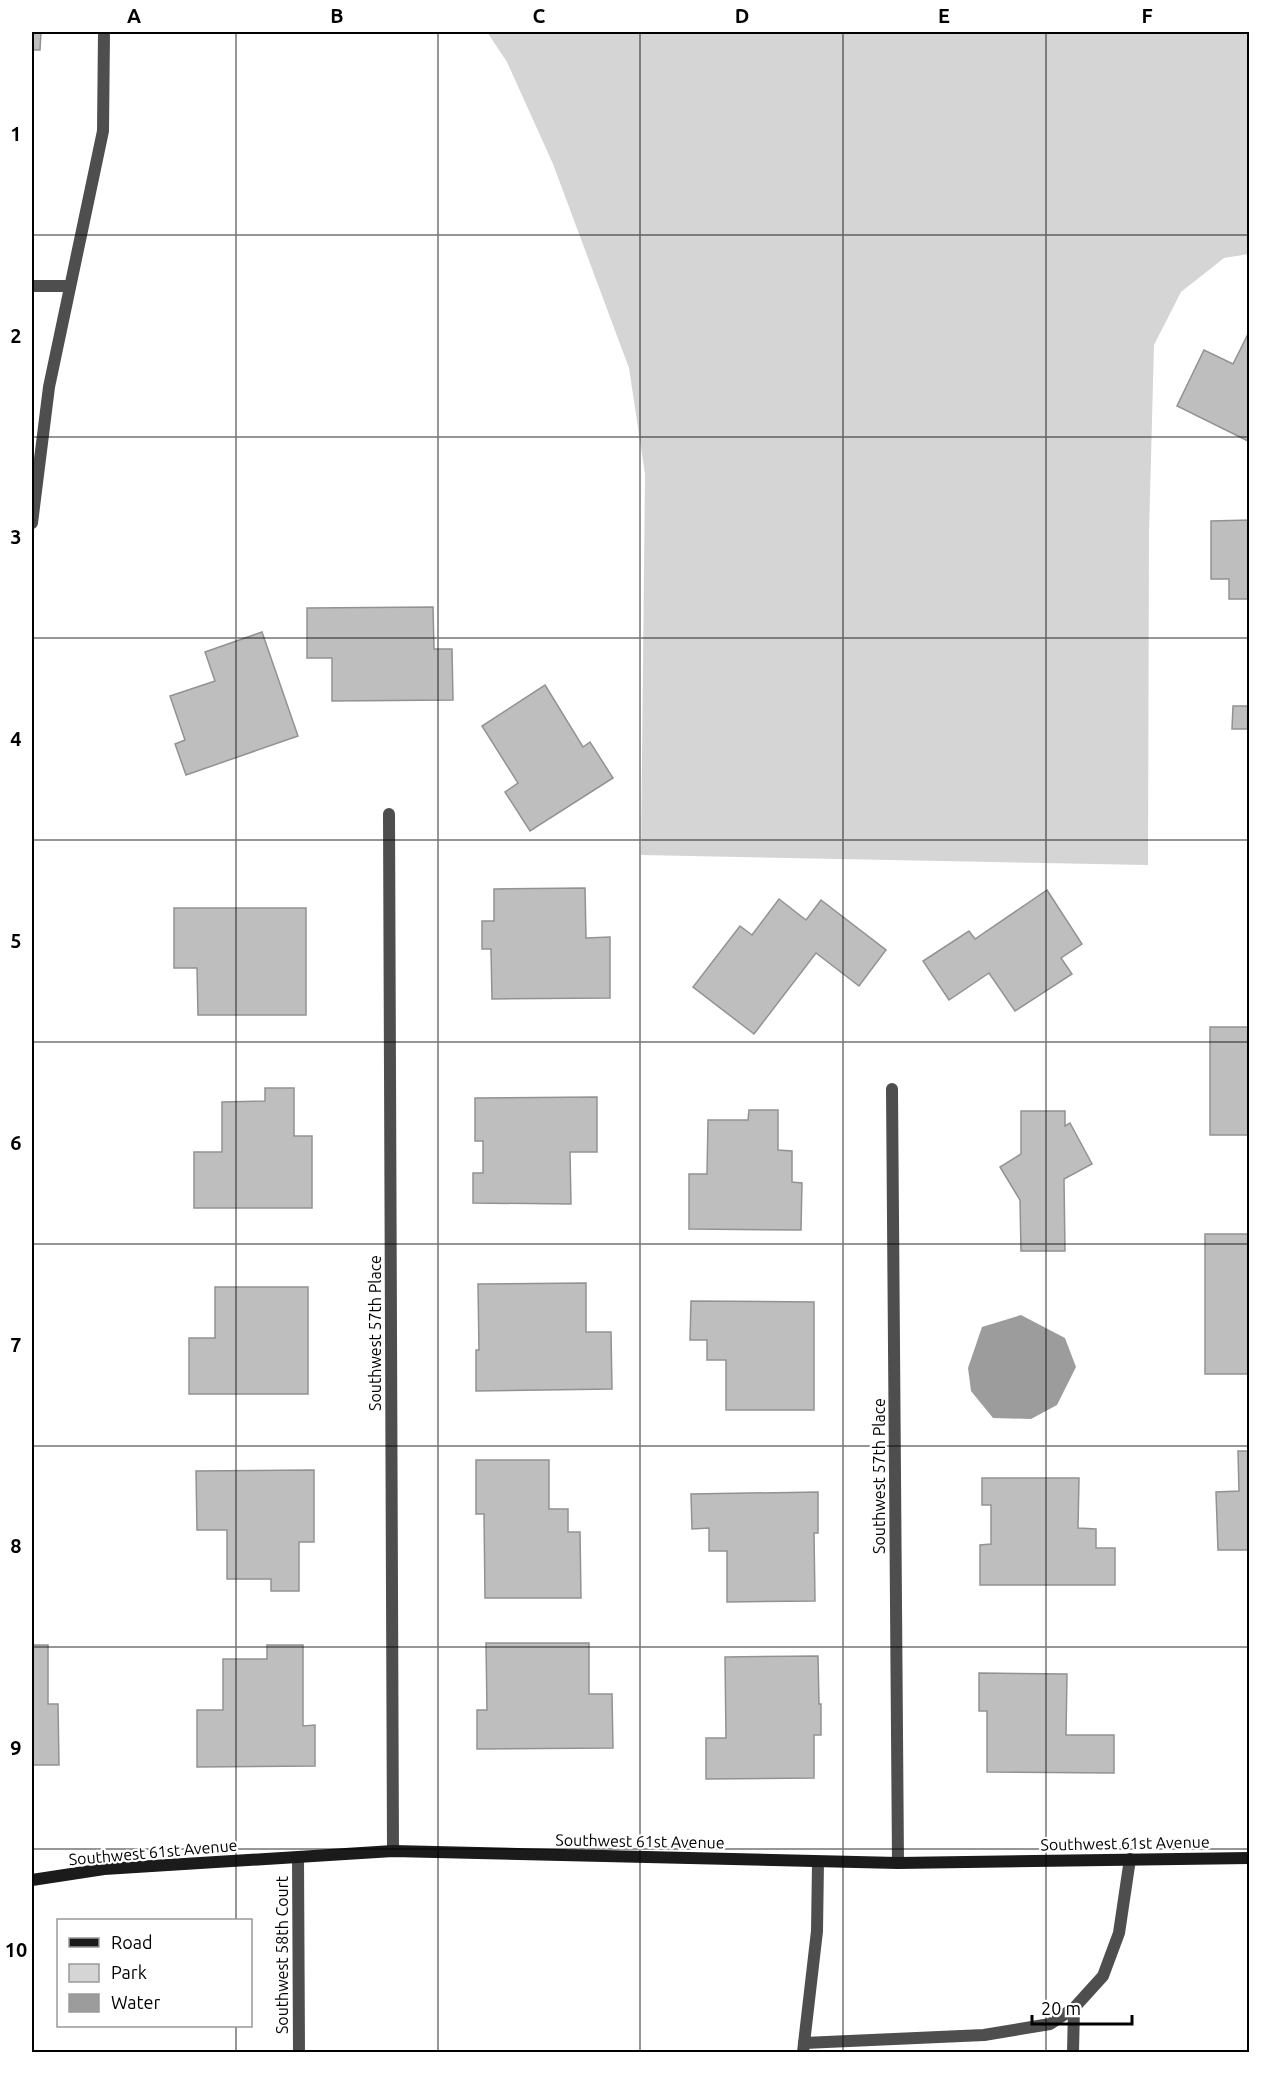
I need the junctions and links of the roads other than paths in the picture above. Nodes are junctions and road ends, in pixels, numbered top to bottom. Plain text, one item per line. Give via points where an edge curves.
1 (104, 32) edge
2 (32, 286) edge
3 (70, 286) junction
4 (32, 523) edge
5 (389, 814) dead end
6 (892, 1089) dead end
7 (393, 1851) junction
8 (297, 1858) junction
9 (1250, 1858) edge
10 (1130, 1859) junction
11 (818, 1862) junction
12 (898, 1863) junction
13 (32, 1880) edge
14 (1074, 2008) junction
15 (804, 2048) edge
16 (298, 2052) edge
17 (1073, 2052) edge

1 - 3 street via 103,131
2 - 3 street
3 - 4 street via 49,387
5 - 7 street, Southwest 57th Place
6 - 12 street, Southwest 57th Place
7 - 8 street, Southwest 61st Avenue
7 - 11 street, Southwest 61st Avenue
8 - 13 street, Southwest 61st Avenue via 104,1869
8 - 16 street, Southwest 58th Court
9 - 10 street, Southwest 61st Avenue
10 - 12 street, Southwest 61st Avenue
10 - 14 street via 1119,1933 1102,1976
11 - 12 street, Southwest 61st Avenue
11 - 15 street via 817,1931
14 - 15 street via 1050,2024 984,2035
14 - 17 street

